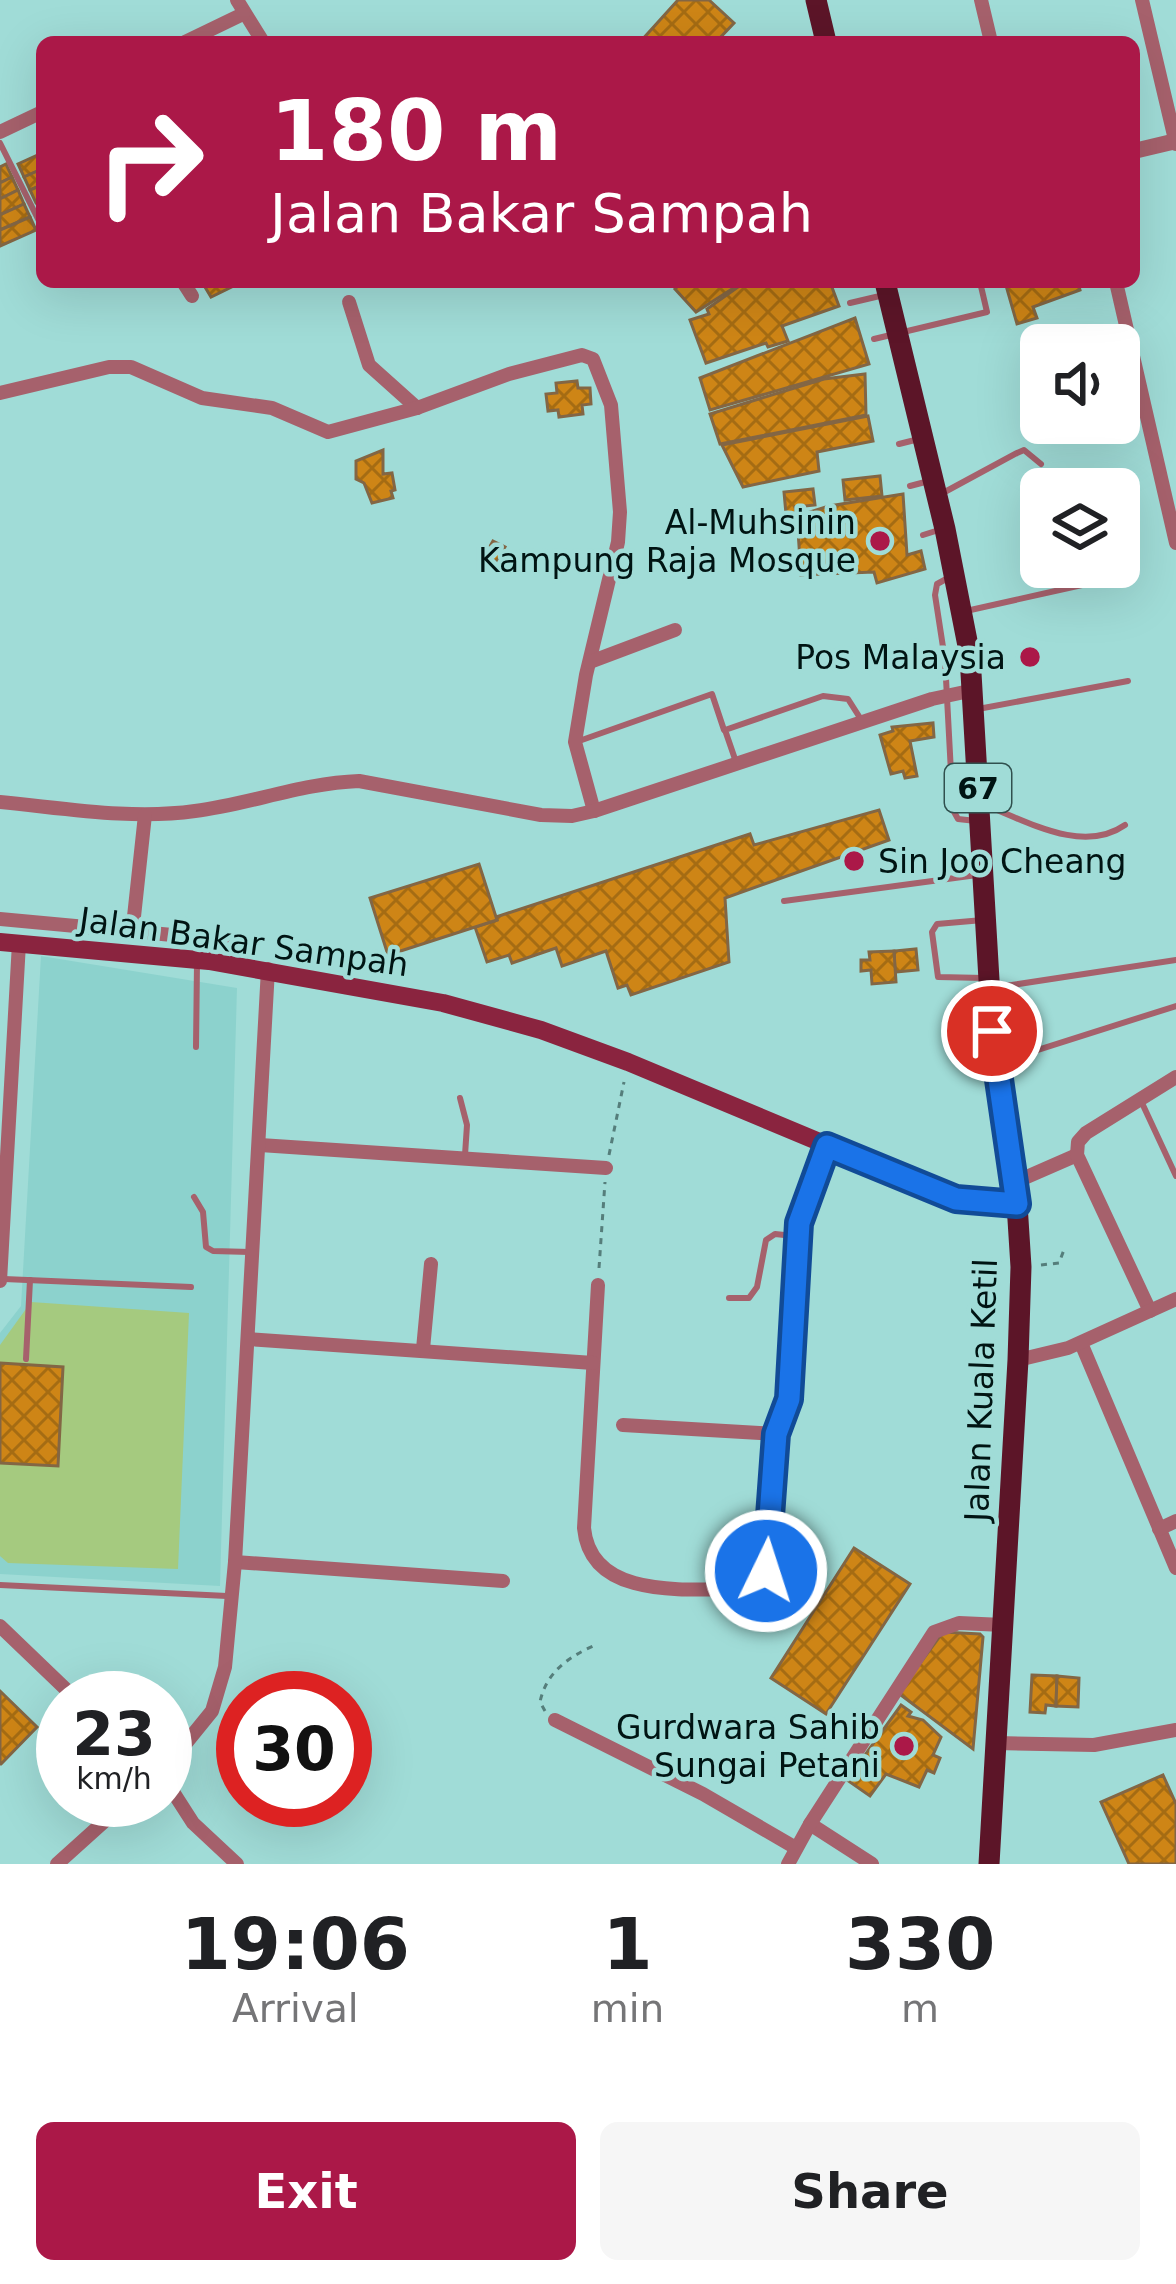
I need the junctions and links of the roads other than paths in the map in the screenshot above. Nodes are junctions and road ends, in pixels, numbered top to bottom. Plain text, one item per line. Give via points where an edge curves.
1 (816, 0) edge
2 (981, 0) edge
3 (1142, 0) edge
4 (240, 7) edge
5 (194, 36) edge
6 (259, 36) edge
7 (825, 36) edge
8 (990, 36) edge
9 (36, 115) edge
10 (0, 132) edge
11 (0, 142) edge
12 (1176, 142) edge
13 (1140, 151) edge
14 (36, 215) edge
15 (187, 288) edge
16 (886, 288) edge
17 (981, 288) edge
18 (1118, 288) edge
19 (192, 296) dead end
20 (350, 302) dead end
21 (850, 303) dead end
22 (898, 333) junction
23 (874, 339) dead end
24 (0, 393) edge
25 (417, 408) junction
26 (923, 438) junction
27 (899, 444) dead end
28 (1041, 464) dead end
29 (910, 486) dead end
30 (935, 488) junction
31 (945, 529) junction
32 (922, 535) dead end
33 (1176, 543) edge
34 (956, 575) junction
35 (1069, 588) edge
36 (962, 612) junction
37 (675, 629) dead end
38 (970, 656) junction
39 (945, 660) junction
40 (590, 662) junction
41 (1128, 681) dead end
42 (947, 694) junction
43 (974, 699) junction
44 (862, 723) junction
45 (724, 730) junction
46 (575, 742) junction
47 (737, 766) junction
48 (0, 802) edge
49 (594, 811) junction
50 (979, 812) junction
51 (145, 815) junction
52 (1125, 825) dead end
53 (982, 874) junction
54 (784, 901) dead end
55 (0, 919) edge
56 (983, 920) junction
57 (132, 931) junction
58 (237, 941) dead end
59 (10, 943) edge
60 (130, 952) junction
61 (196, 960) junction
62 (1176, 960) edge
63 (268, 969) junction
64 (988, 983) junction
65 (1176, 1006) edge
66 (196, 1047) dead end
67 (996, 1063) junction
68 (1176, 1077) edge
69 (460, 1098) dead end
70 (1140, 1099) junction
71 (260, 1145) junction
72 (827, 1146) junction
73 (1077, 1155) junction
74 (464, 1159) junction
75 (606, 1168) road end
76 (1176, 1176) edge
77 (1016, 1193) junction
78 (194, 1198) dead end
79 (798, 1237) junction
80 (254, 1252) junction
81 (431, 1264) dead end
82 (0, 1280) edge
83 (30, 1280) junction
84 (598, 1285) road end
85 (191, 1287) dead end
86 (729, 1298) dead end
87 (1176, 1299) edge
88 (1150, 1310) junction
89 (248, 1340) junction
90 (1081, 1343) junction
91 (423, 1349) junction
92 (26, 1359) dead end
93 (1018, 1360) junction
94 (593, 1363) junction
95 (623, 1425) dead end
96 (776, 1434) junction
97 (1176, 1521) edge
98 (1159, 1528) junction
99 (235, 1562) junction
100 (1176, 1568) edge
101 (503, 1581) dead end
102 (0, 1585) edge
103 (231, 1597) junction
104 (1003, 1625) junction
105 (0, 1626) edge
106 (48, 1671) edge
107 (555, 1720) road end
108 (1176, 1730) edge
109 (192, 1739) edge
110 (996, 1743) junction
111 (192, 1818) edge
112 (810, 1824) junction
113 (98, 1827) edge
114 (796, 1848) junction
115 (57, 1864) edge
116 (236, 1864) edge
117 (788, 1864) edge
118 (872, 1864) edge
119 (989, 1864) edge

1 - 7 main road
2 - 8 street
3 - 12 street
4 - 5 street
4 - 6 street
9 - 10 street
11 - 14 lane
12 - 13 street
15 - 19 street
16 - 21 lane
16 - 22 main road, Jalan Kuala Ketil / 67
17 - 22 lane via 987,313
18 - 33 street
20 - 25 street via 369,365
22 - 23 lane
22 - 26 main road, Jalan Kuala Ketil / 67
24 - 25 street via 131,367 202,398 272,408 328,431
25 - 40 street via 509,374 592,359 611,405 620,512
26 - 27 lane
26 - 30 main road, Jalan Kuala Ketil / 67
28 - 30 lane via 1024,451
29 - 30 lane
30 - 31 main road, Jalan Kuala Ketil / 67
31 - 32 lane
31 - 34 main road, Jalan Kuala Ketil / 67
34 - 36 main road, Jalan Kuala Ketil / 67
34 - 39 lane via 937,584 935,595
35 - 36 lane
36 - 38 main road, Jalan Kuala Ketil / 67
37 - 40 street
38 - 39 lane
38 - 43 main road, Jalan Kuala Ketil / 67
39 - 42 lane
40 - 46 street
41 - 43 lane
42 - 43 street
42 - 44 street
42 - 50 lane via 952,810 958,819
43 - 50 main road, Jalan Kuala Ketil / 67
44 - 45 lane via 836,694
44 - 47 street
45 - 46 lane via 712,694
45 - 47 lane
46 - 49 street
47 - 49 street
48 - 51 street
49 - 51 street via 541,815 359,781
50 - 52 lane via 1072,836 1102,837
50 - 53 main road, Jalan Kuala Ketil / 67
51 - 57 street
53 - 54 lane
53 - 56 main road, Jalan Kuala Ketil / 67
55 - 57 street
56 - 64 main road, Jalan Kuala Ketil / 67
56 - 64 lane via 937,924 932,932 938,976
57 - 58 street
57 - 60 street
59 - 60 main road, Jalan Bakar Sampah
59 - 82 street
60 - 61 main road, Jalan Bakar Sampah
61 - 63 main road, Jalan Bakar Sampah
61 - 66 lane
62 - 64 lane
63 - 71 street
63 - 72 main road, Jalan Bakar Sampah via 541,1030
64 - 67 main road, Jalan Kuala Ketil / 67
65 - 67 lane
67 - 77 main road, Jalan Kuala Ketil / 67
68 - 70 street
69 - 74 lane
70 - 73 street via 1086,1133
70 - 76 lane
71 - 74 street
71 - 80 street
72 - 77 main road, Jalan Bakar Sampah via 956,1199
72 - 79 street
73 - 77 street
73 - 88 street
74 - 75 street
77 - 93 main road, Jalan Kuala Ketil / 67
78 - 80 lane via 206,1247
79 - 86 lane via 766,1240 757,1288 749,1298
79 - 96 street via 789,1399
80 - 89 street
81 - 91 street
82 - 83 lane
83 - 85 lane
83 - 92 lane
84 - 94 street
87 - 88 street
88 - 90 street
89 - 91 street
89 - 99 street
90 - 93 street
90 - 98 street
91 - 94 street
93 - 104 main road, Jalan Kuala Ketil / 67
94 - 96 street via 585,1540 598,1565 624,1580 749,1589 761,1583
95 - 96 street
97 - 98 street
98 - 100 street
99 - 101 street
99 - 103 street
102 - 103 lane
103 - 109 street via 218,1700
104 - 110 main road, Jalan Kuala Ketil / 67
104 - 112 street via 959,1623 934,1632
105 - 106 street
107 - 114 street
108 - 110 street via 1094,1745
110 - 119 main road, Jalan Kuala Ketil / 67
111 - 116 street
112 - 114 street
112 - 118 street
113 - 115 street
114 - 117 street

